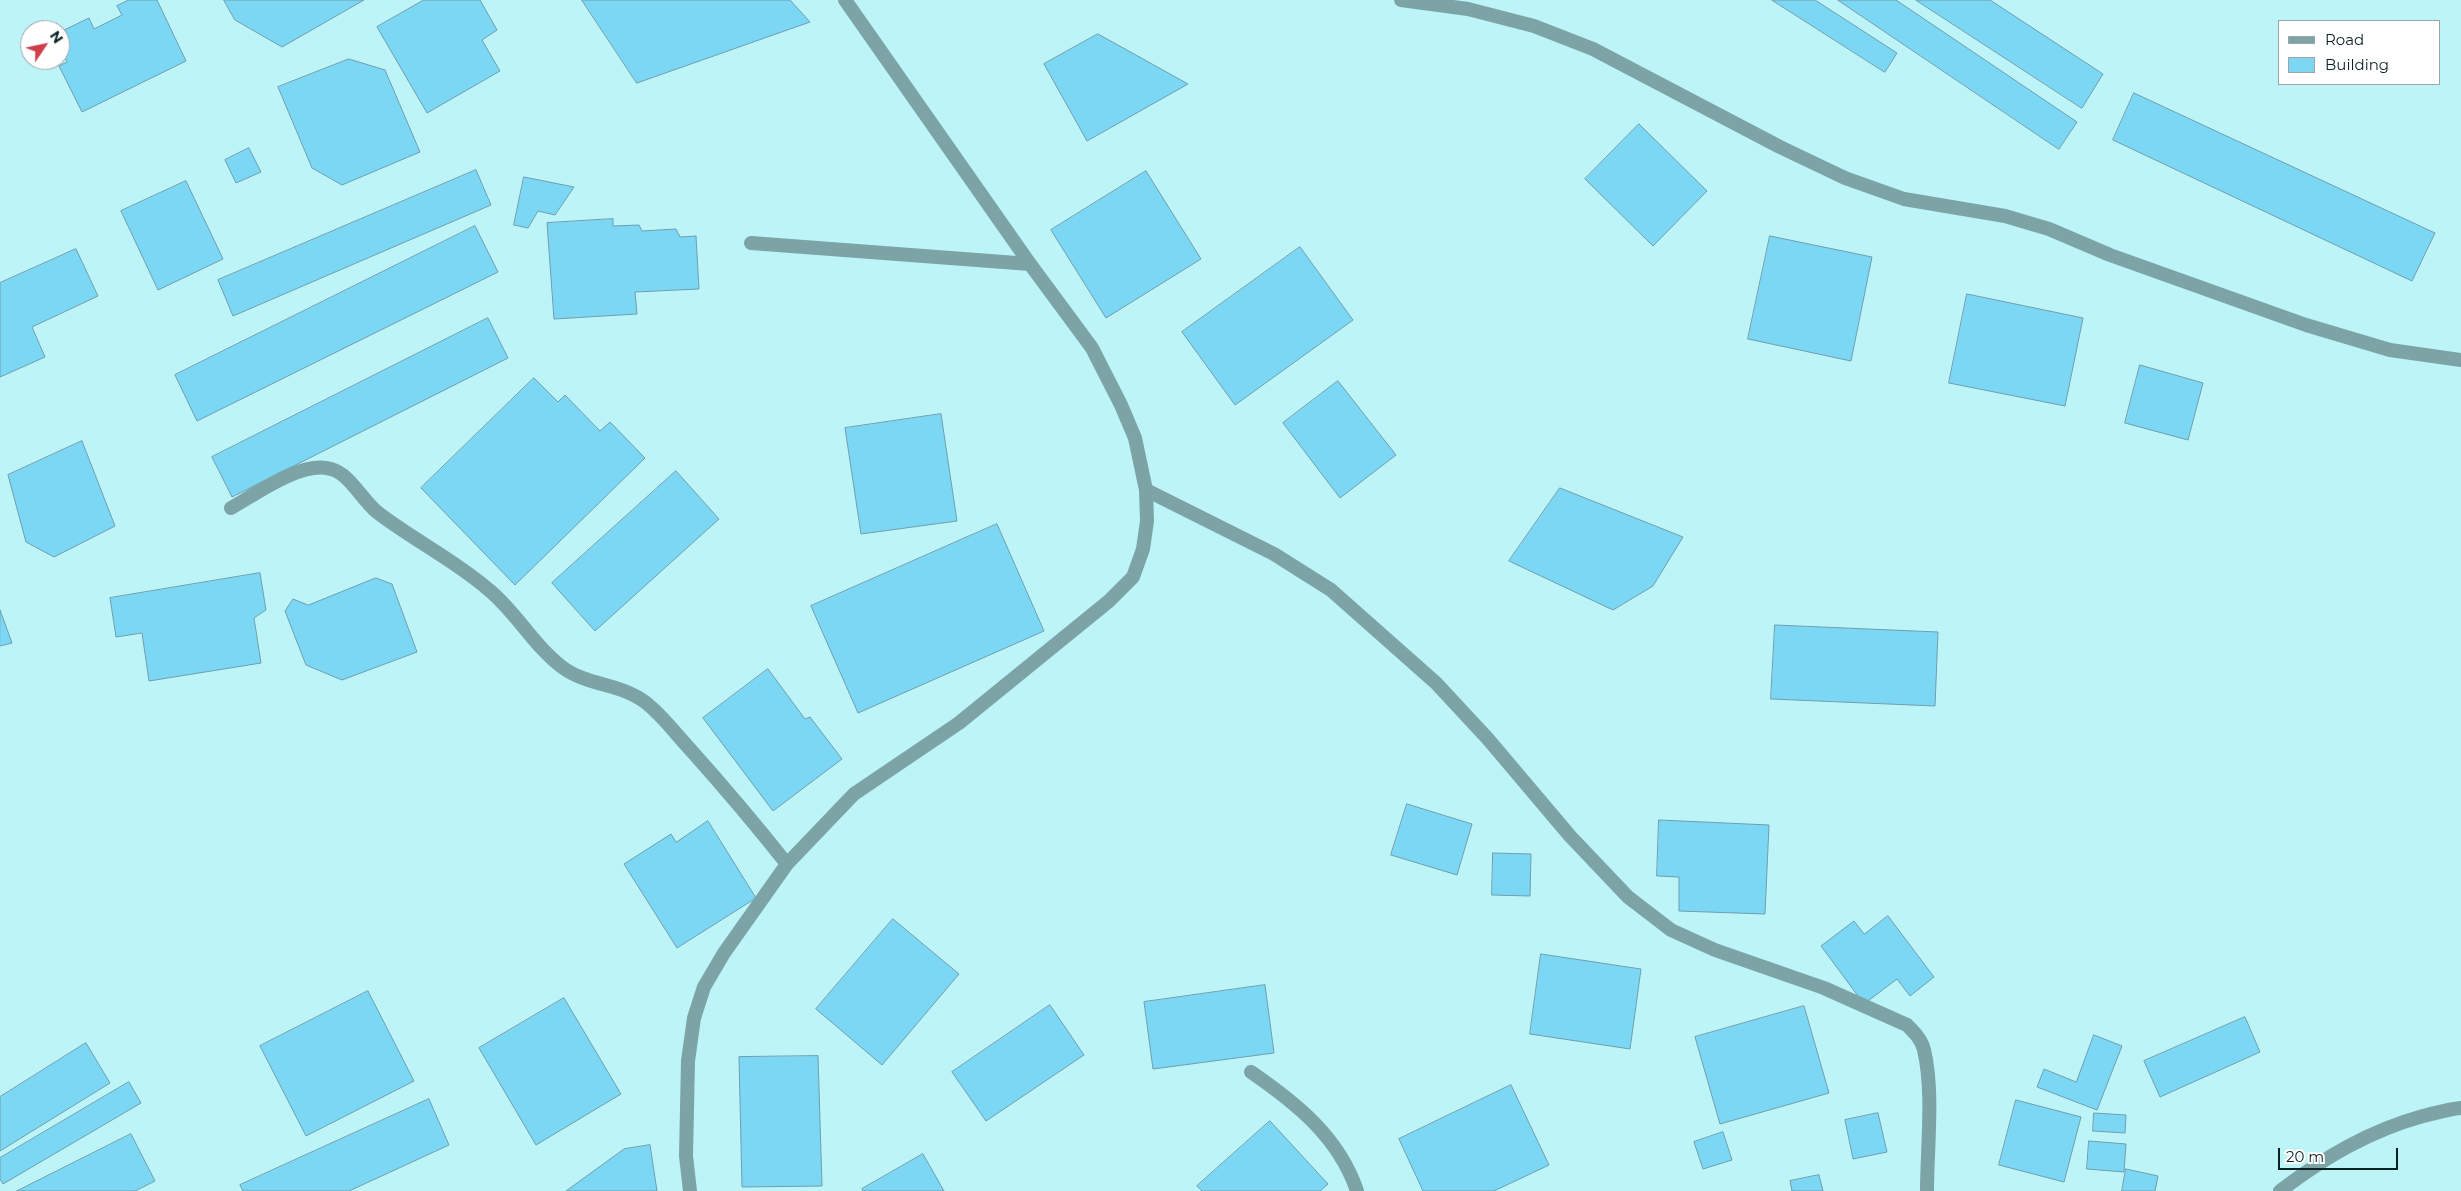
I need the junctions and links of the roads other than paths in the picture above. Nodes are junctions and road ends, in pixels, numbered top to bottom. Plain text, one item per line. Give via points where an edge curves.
1 (845, 0) edge
2 (1401, 0) edge
3 (751, 242) dead end
4 (1030, 264) junction
5 (2461, 360) edge
6 (1146, 490) junction
7 (231, 508) dead end
8 (787, 864) junction
9 (1251, 1072) dead end
10 (2461, 1108) edge
11 (690, 1191) edge
12 (1357, 1191) edge
13 (1927, 1191) edge
14 (2280, 1191) edge

1 - 4 street
2 - 5 street via 1487,14 1534,26 1593,49 1780,147 1845,178 1904,199 2005,216 2050,229 2110,255 2306,325 2390,350
3 - 4 street
4 - 6 street via 1092,348 1135,438
6 - 8 street via 1147,521 1143,549 1133,577 1047,653 959,723 854,794
6 - 13 street via 1274,554 1331,590 1436,683 1488,738 1576,843 1628,897 1671,930 1715,950 1824,988 1907,1025 1924,1049 1928,1084
7 - 8 street via 290,475 312,467 332,469 347,479 376,512 460,566 491,591 562,667 583,680 626,691 644,701 750,818
8 - 11 street via 719,960 704,988 694,1018 687,1097 686,1156
9 - 12 street via 1307,1114 1332,1142
10 - 14 street via 2394,1124 2349,1144

